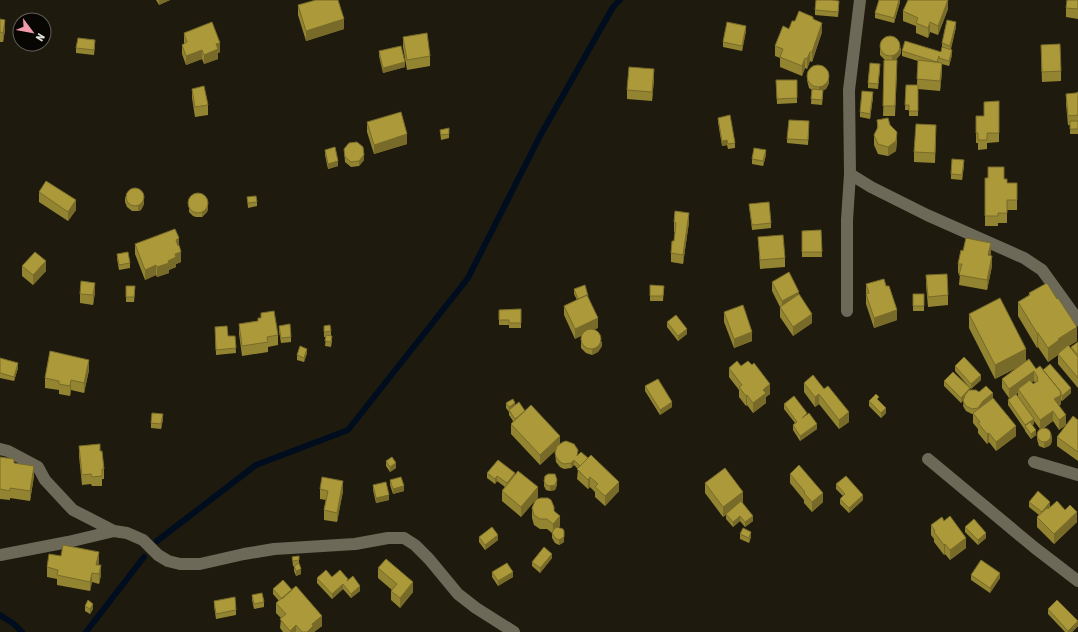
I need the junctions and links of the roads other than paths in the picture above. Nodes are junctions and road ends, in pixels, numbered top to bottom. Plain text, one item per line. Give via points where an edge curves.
1 (860, 0) edge
2 (850, 174) junction
3 (847, 311) dead end
4 (1078, 320) edge
5 (0, 449) edge
6 (928, 459) dead end
7 (1034, 462) dead end
8 (1078, 475) edge
9 (114, 531) junction
10 (0, 555) edge
11 (1078, 581) edge
12 (514, 632) edge

1 - 2 street via 849,90
2 - 3 street
2 - 4 street via 927,215 1024,258 1042,270
5 - 9 street via 38,467 45,480 72,510
6 - 11 street
7 - 8 street
9 - 10 street
9 - 12 street via 128,533 143,540 158,555 180,564 200,564 274,549 404,538 429,559 458,594

